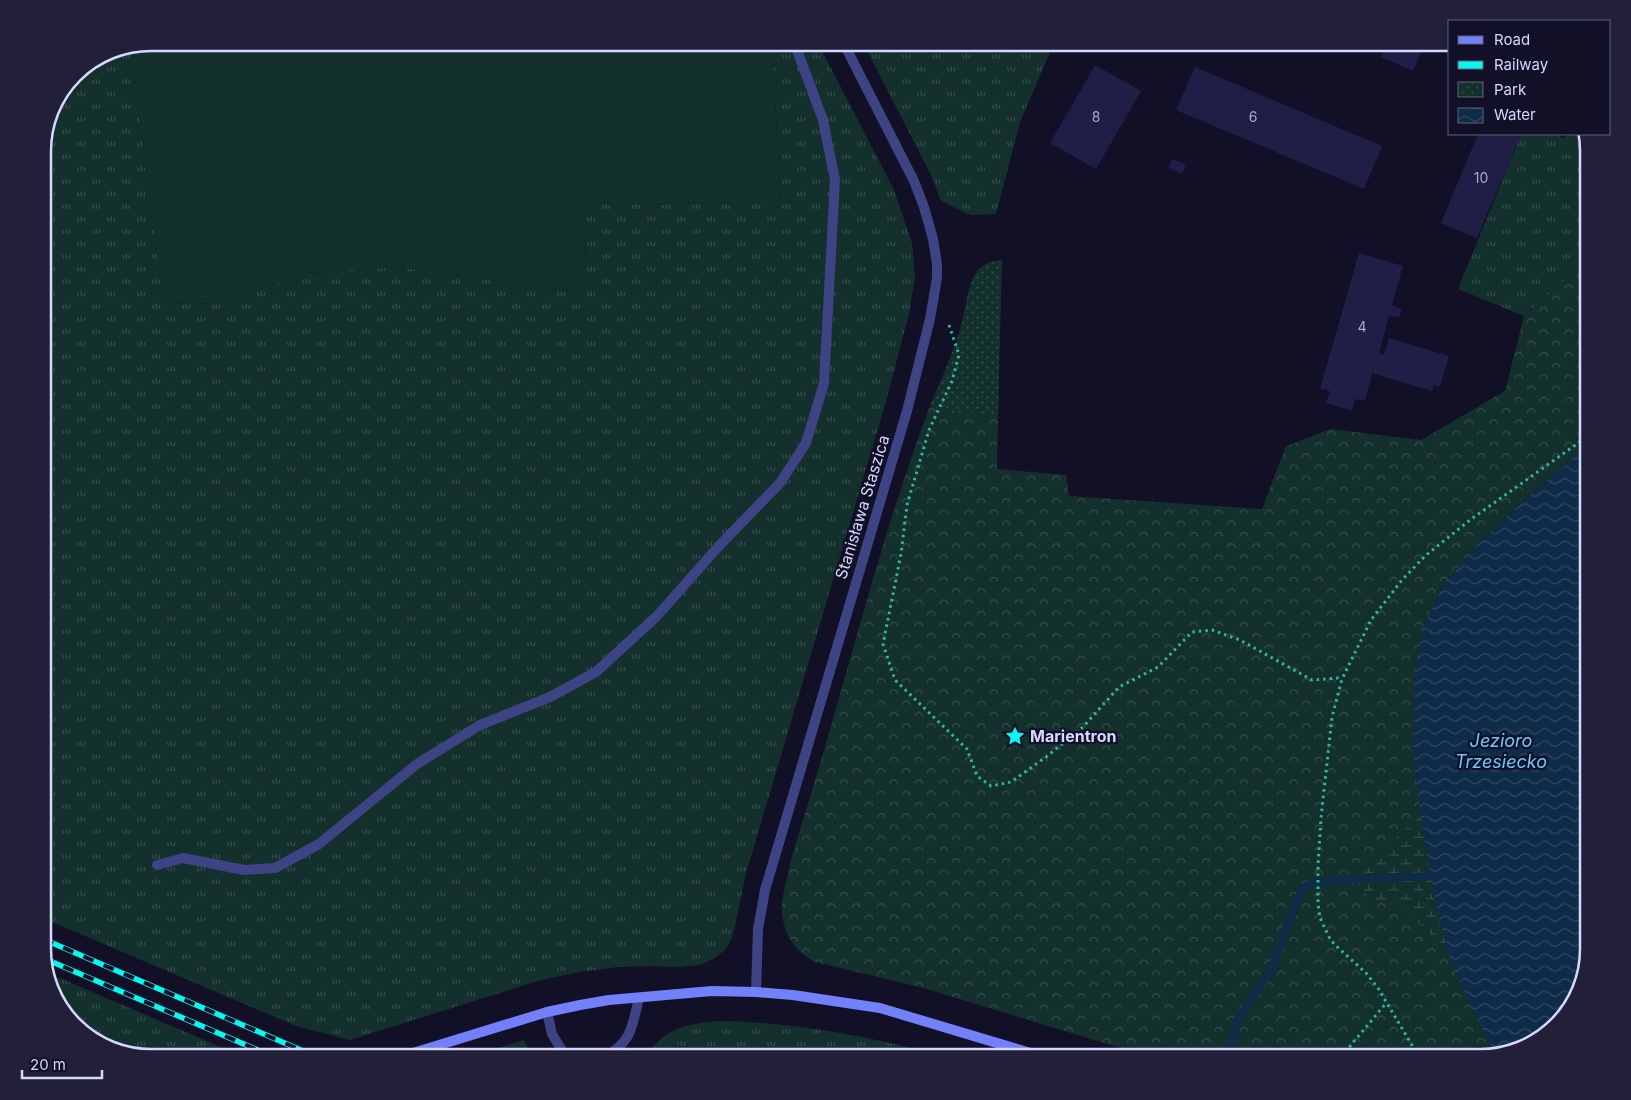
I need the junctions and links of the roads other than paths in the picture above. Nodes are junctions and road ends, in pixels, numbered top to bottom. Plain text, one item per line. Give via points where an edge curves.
1 (797, 51) edge
2 (848, 51) edge
3 (157, 865) dead end
4 (756, 992) junction
5 (639, 998) junction
6 (547, 1012) junction
7 (429, 1049) edge
8 (561, 1049) edge
9 (618, 1049) edge
10 (1014, 1049) edge

1 - 3 street via 823,120 835,180 824,383 806,443 780,483 718,546 657,616 596,672 550,697 480,725 417,764 319,844 275,868 244,870 183,858
2 - 4 street, Stanisława Staszica via 914,181 935,251 937,278 907,411 765,890 758,929
4 - 5 street via 712,991
4 - 10 street via 880,1008
5 - 6 street via 599,1001
5 - 9 street via 630,1034
6 - 7 street
6 - 8 street via 552,1034

